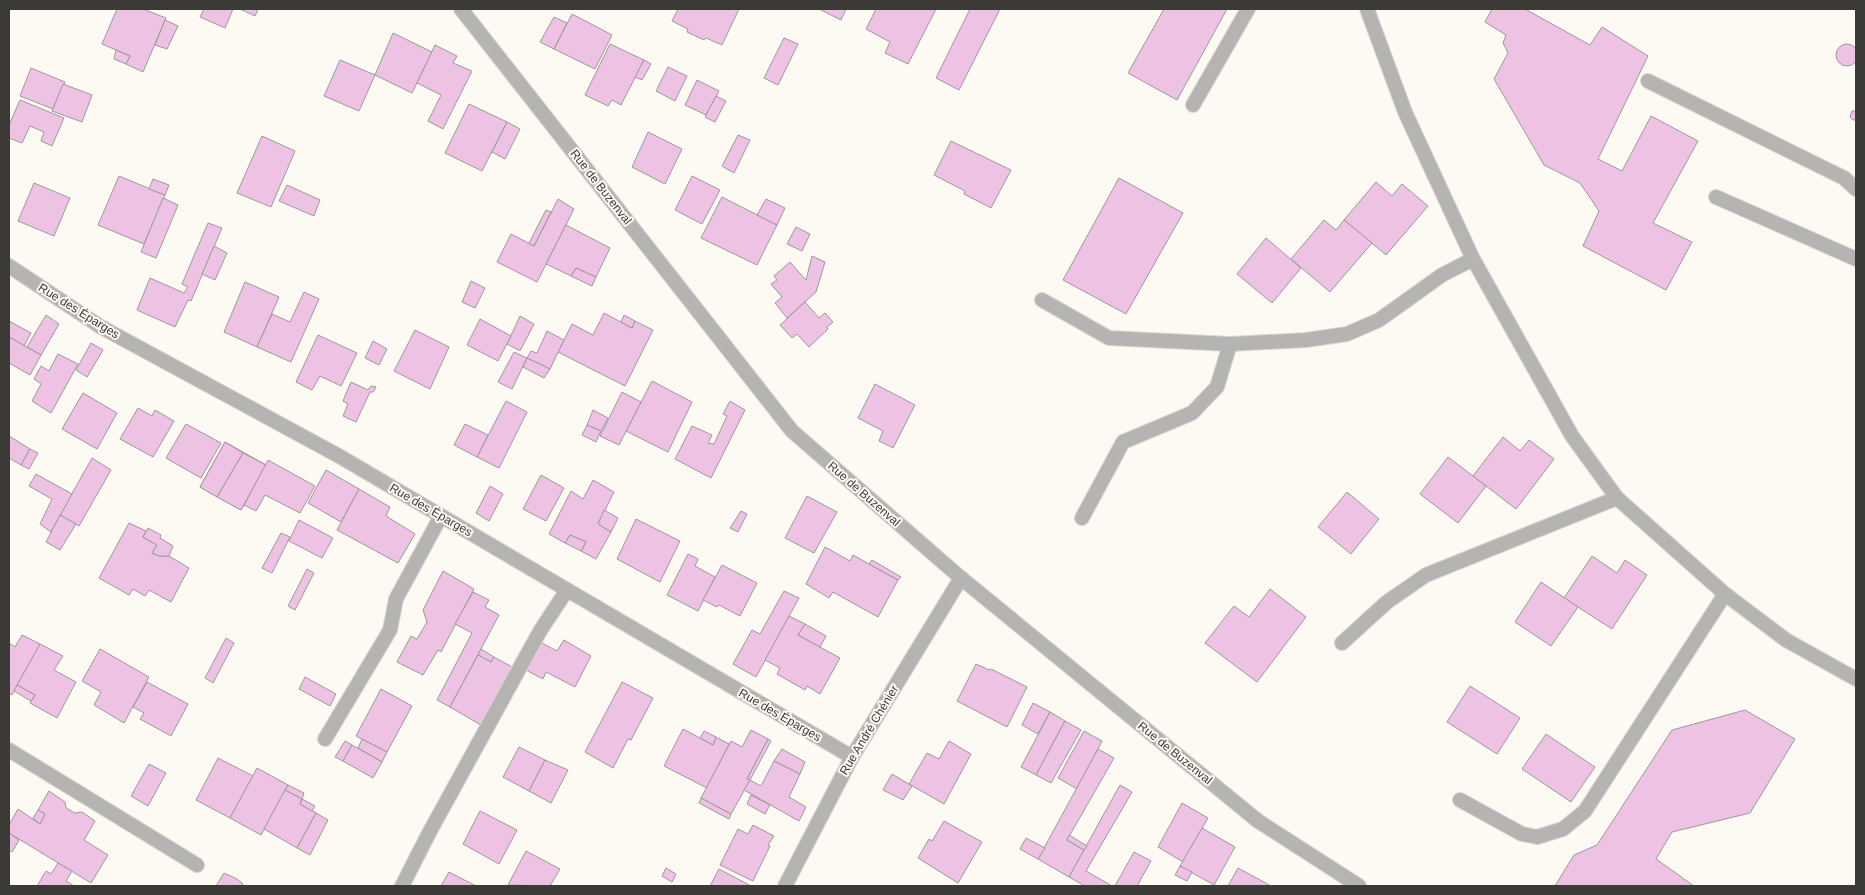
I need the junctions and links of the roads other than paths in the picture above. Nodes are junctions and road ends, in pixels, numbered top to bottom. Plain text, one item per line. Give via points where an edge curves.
1 (461, 9) edge
2 (1248, 9) edge
3 (1367, 9) edge
4 (1648, 81) dead end
5 (1193, 105) dead end
6 (1856, 189) edge
7 (1716, 197) dead end
8 (1474, 258) junction
9 (1856, 259) edge
10 (9, 266) edge
11 (1042, 300) dead end
12 (1230, 344) junction
13 (1617, 498) junction
14 (441, 516) junction
15 (1082, 518) dead end
16 (961, 578) junction
17 (568, 590) junction
18 (1726, 594) junction
19 (1342, 643) dead end
20 (1856, 680) edge
21 (326, 739) dead end
22 (9, 750) edge
23 (852, 757) junction
24 (1460, 800) dead end
25 (197, 865) dead end
26 (402, 886) edge
27 (785, 886) edge
28 (1359, 886) edge

1 - 16 street, Rue de Buzenval via 792,431
2 - 5 street
3 - 8 street via 1405,112
4 - 6 street via 1844,178
7 - 9 street
8 - 12 street via 1442,275 1379,320 1347,334
8 - 13 street via 1572,436
10 - 14 street, Rue des Éparges via 101,326
11 - 12 street via 1109,338
12 - 15 street via 1217,386 1192,413 1123,442
13 - 18 street
13 - 19 street via 1426,574 1387,602
14 - 17 street, Rue des Éparges
14 - 21 street via 396,599 390,630
16 - 23 street, Rue André Chénier
16 - 28 street, Rue de Buzenval via 1258,821
17 - 23 street, Rue des Éparges
17 - 26 street via 540,630
18 - 20 street via 1786,640
18 - 24 street via 1585,811 1563,829 1537,837 1522,834
22 - 25 street
23 - 27 street, Rue André Chénier

